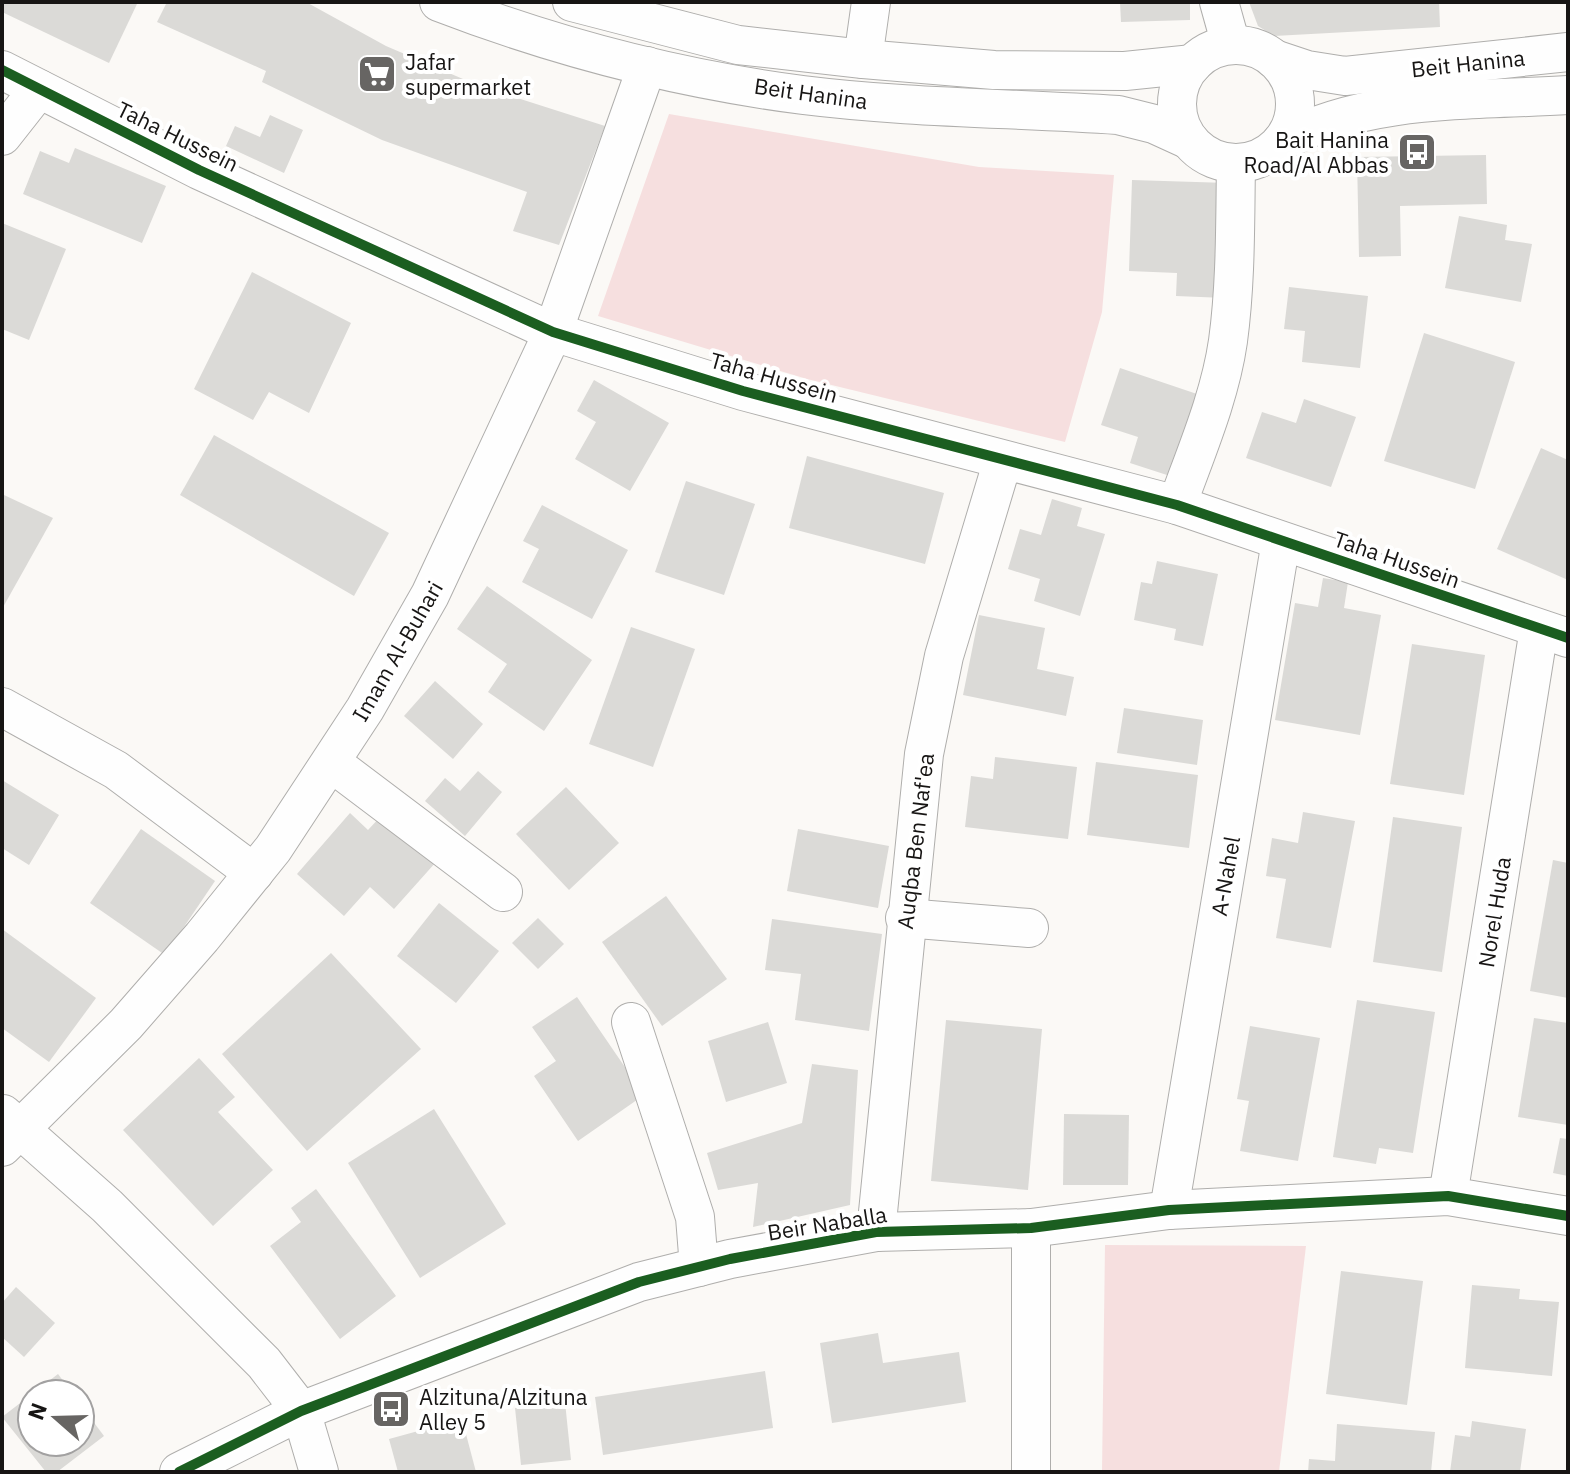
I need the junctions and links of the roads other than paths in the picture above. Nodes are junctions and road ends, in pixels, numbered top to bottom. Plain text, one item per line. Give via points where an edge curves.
1 (439, 2) edge
2 (572, 2) edge
3 (871, 2) edge
4 (1219, 2) edge
5 (1231, 45) junction
6 (1568, 52) edge
7 (863, 59) junction
8 (1274, 59) junction
9 (1193, 64) junction
10 (647, 66) junction
11 (2, 70) edge
12 (39, 89) junction
13 (1568, 95) edge
14 (2, 136) edge
15 (1189, 140) junction
16 (1282, 141) junction
17 (1236, 163) junction
18 (553, 332) junction
19 (1003, 460) junction
20 (1177, 505) junction
21 (1281, 541) junction
22 (1554, 634) edge
23 (2, 707) edge
24 (332, 763) junction
25 (254, 873) junction
26 (503, 892) dead end
27 (905, 918) junction
28 (1029, 928) dead end
29 (631, 1022) dead end
30 (8, 1129) edge
31 (1448, 1196) junction
32 (1169, 1210) junction
33 (1568, 1216) edge
34 (1031, 1228) junction
35 (876, 1232) junction
36 (699, 1267) junction
37 (301, 1411) junction
38 (179, 1472) edge
39 (319, 1472) edge
40 (1031, 1472) edge

1 - 10 street, Beit Hanina via 516,32
2 - 7 street, Beit Hanina via 738,45
3 - 7 street
4 - 5 street
5 - 8 street via 1261,50
5 - 9 street
6 - 8 street, Beit Hanina via 1345,76
7 - 9 street, Beit Hanina via 994,70 1125,71
8 - 16 street via 1295,97
9 - 15 street via 1177,99
10 - 15 street, Beit Hanina via 801,95 1118,115
10 - 18 street, Imam Al-Buhari
11 - 12 street, Taha Hussein
12 - 14 street
12 - 18 street, Taha Hussein via 278,207
13 - 16 street, Beit Hanina via 1345,114
15 - 17 street via 1202,152
16 - 17 street via 1253,160
17 - 20 street via 1227,342 1214,400
18 - 19 street, Taha Hussein via 743,391
18 - 24 street, Imam Al-Buhari via 430,595
19 - 20 street, Taha Hussein
19 - 27 street, Auqba Ben Naf'ea via 941,670 924,754
20 - 21 street, Taha Hussein
21 - 22 street, Taha Hussein
21 - 32 street, A-Nahel
22 - 31 street, Norel Huda
23 - 25 street via 116,770
24 - 25 street, Imam Al-Buhari
24 - 26 street
25 - 30 street, Imam Al-Buhari via 126,1024
27 - 28 street
27 - 35 street, Auqba Ben Naf'ea
29 - 36 street via 695,1217
30 - 37 street via 107,1206 264,1363
31 - 32 street, Beir Naballa
31 - 33 street, Beir Naballa
32 - 34 street, Beir Naballa
34 - 35 street, Beir Naballa
34 - 40 street
35 - 36 street, Beir Naballa
36 - 37 street, Beir Naballa via 639,1282
37 - 38 street, Beir Naballa
37 - 39 street

